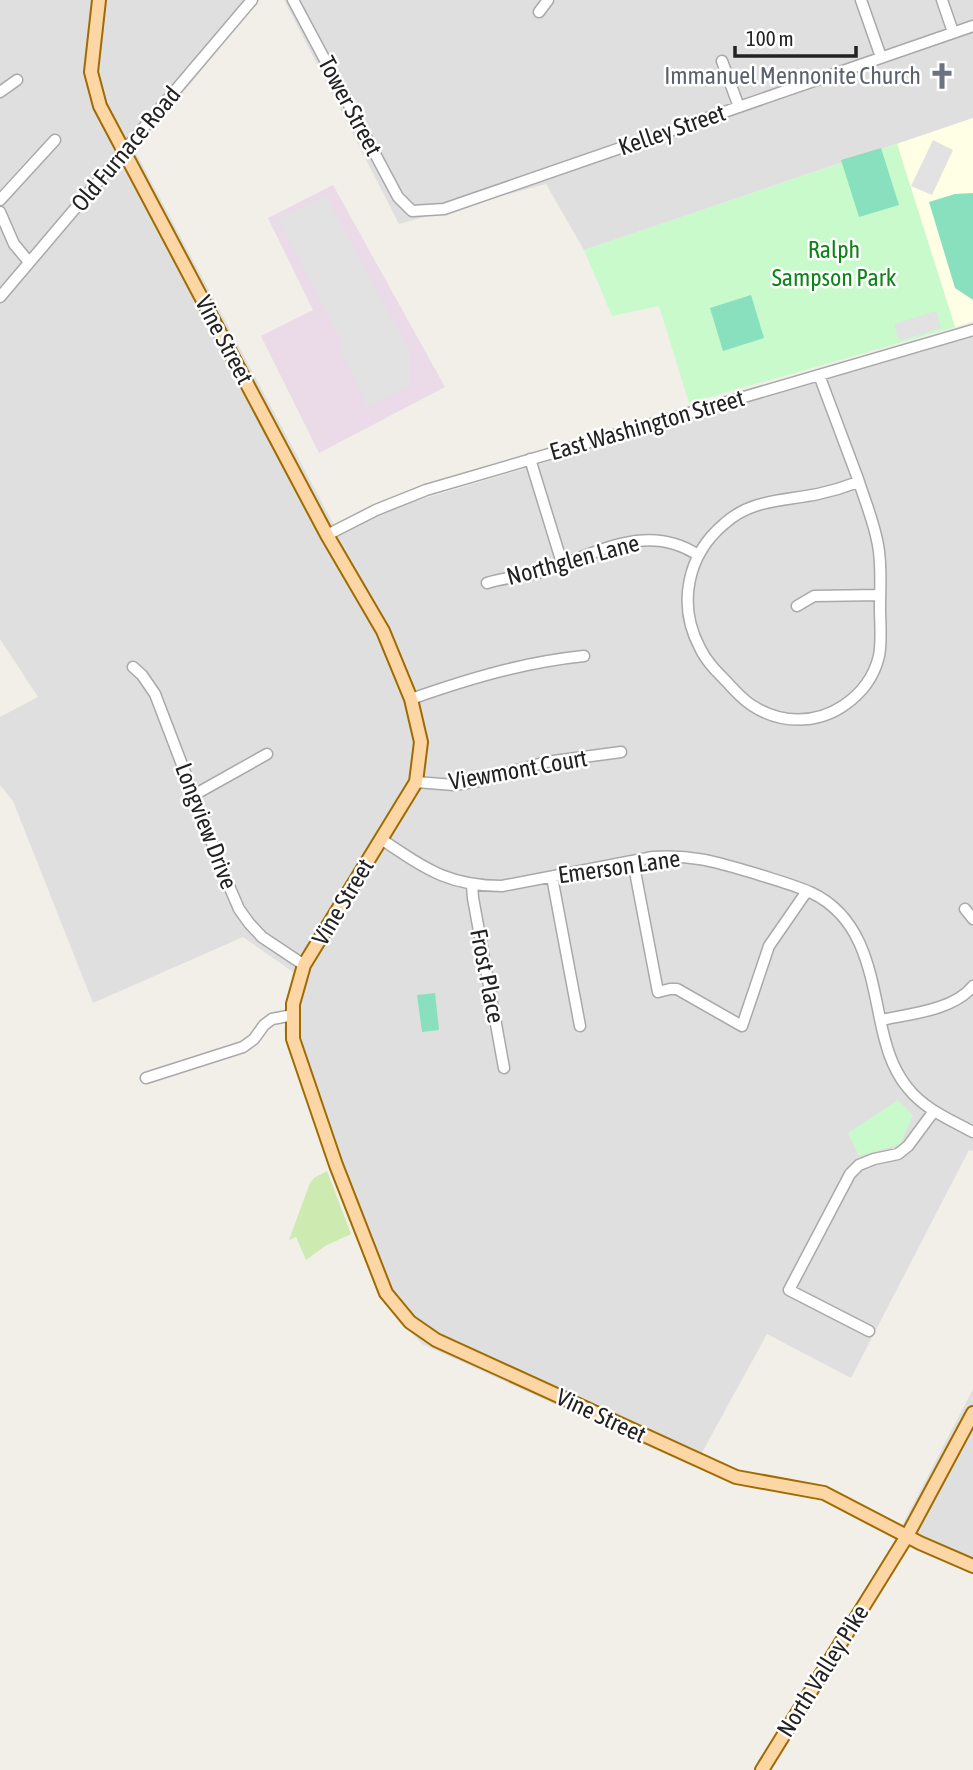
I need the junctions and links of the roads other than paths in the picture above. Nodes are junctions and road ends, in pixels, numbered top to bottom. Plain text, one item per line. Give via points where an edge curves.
1 (99, 0) edge
2 (252, 0) edge
3 (293, 0) edge
4 (548, 0) edge
5 (861, 0) edge
6 (942, 0) edge
7 (539, 12) dead end
8 (973, 26) edge
9 (953, 32) junction
10 (881, 57) junction
11 (722, 61) dead end
12 (17, 80) dead end
13 (0, 92) edge
14 (739, 107) junction
15 (55, 140) dead end
16 (124, 151) junction
17 (0, 200) edge
18 (409, 209) joint
19 (0, 212) edge
20 (29, 262) junction
21 (0, 297) edge
22 (973, 330) edge
23 (820, 375) junction
24 (530, 459) junction
25 (858, 482) junction
26 (327, 535) junction
27 (698, 555) junction
28 (562, 563) junction
29 (487, 583) dead end
30 (880, 595) junction
31 (797, 606) dead end
32 (584, 656) dead end
33 (133, 667) dead end
34 (411, 699) junction
35 (621, 752) dead end
36 (267, 754) dead end
37 (416, 782) junction
38 (194, 795) junction
39 (381, 839) junction
40 (633, 861) junction
41 (552, 877) junction
42 (472, 885) junction
43 (807, 891) junction
44 (965, 909) dead end
45 (973, 919) edge
46 (304, 965) junction
47 (973, 986) edge
48 (293, 1015) junction
49 (881, 1020) junction
50 (580, 1026) dead end
51 (504, 1068) dead end
52 (146, 1078) dead end
53 (934, 1111) junction
54 (973, 1132) edge
55 (869, 1331) dead end
56 (973, 1413) edge
57 (970, 1427) edge
58 (907, 1536) junction
59 (973, 1566) edge
60 (762, 1770) edge

1 - 16 main road, Vine Street via 91,72 100,106
2 - 16 street, Old Furnace Road
3 - 18 street, Tower Street via 398,197
4 - 7 street
5 - 10 street
6 - 9 street
8 - 9 street, Kelley Street
9 - 10 street, Kelley Street
10 - 14 street, Kelley Street
11 - 14 street
12 - 13 street
14 - 18 street, Kelley Street via 443,209
15 - 17 street
16 - 20 street, Old Furnace Road
16 - 26 main road, Vine Street
19 - 20 street via 14,244
20 - 21 street, Old Furnace Road
22 - 23 street, East Washington Street
23 - 24 street, East Washington Street
23 - 25 street
24 - 26 street, East Washington Street via 409,496
24 - 28 street
25 - 27 street via 750,507 721,526
25 - 30 street via 878,541
26 - 34 main road, Vine Street via 383,631
27 - 28 street, Northglen Lane via 669,543 636,541
27 - 30 street via 688,604 698,646 747,702 779,717 803,720 824,716 866,685 880,647
28 - 29 street, Northglen Lane
30 - 31 street via 814,596
32 - 34 street via 499,671
33 - 38 street, Longview Drive via 155,694
34 - 37 main road, Vine Street via 421,742
35 - 37 street, Viewmont Court via 546,762 454,785
36 - 38 street
37 - 39 main road, Vine Street
38 - 46 street, Longview Drive via 242,914 266,941
39 - 42 street, Emerson Lane via 441,877
39 - 46 main road, Vine Street
40 - 41 street, Emerson Lane
40 - 43 street, Emerson Lane via 691,857
40 - 43 street via 658,992 677,989 742,1026 769,946
41 - 42 street, Emerson Lane via 502,886
41 - 50 street
42 - 51 street, Frost Place
43 - 49 street, Emerson Lane via 830,904 852,927 862,946
44 - 45 street
46 - 48 main road, Vine Street
47 - 49 street via 944,1006
48 - 52 street via 272,1019 243,1047
48 - 58 main road, Vine Street via 293,1039 363,1236 386,1293 410,1322 436,1340 736,1477 824,1493
49 - 53 street, Emerson Lane via 887,1048 902,1079
53 - 54 street, Emerson Lane
53 - 55 street via 898,1154 867,1162 850,1174 789,1290
56 - 57 main road, North Valley Pike
57 - 58 main road, North Valley Pike
58 - 59 main road, Vine Street
58 - 60 main road, North Valley Pike

